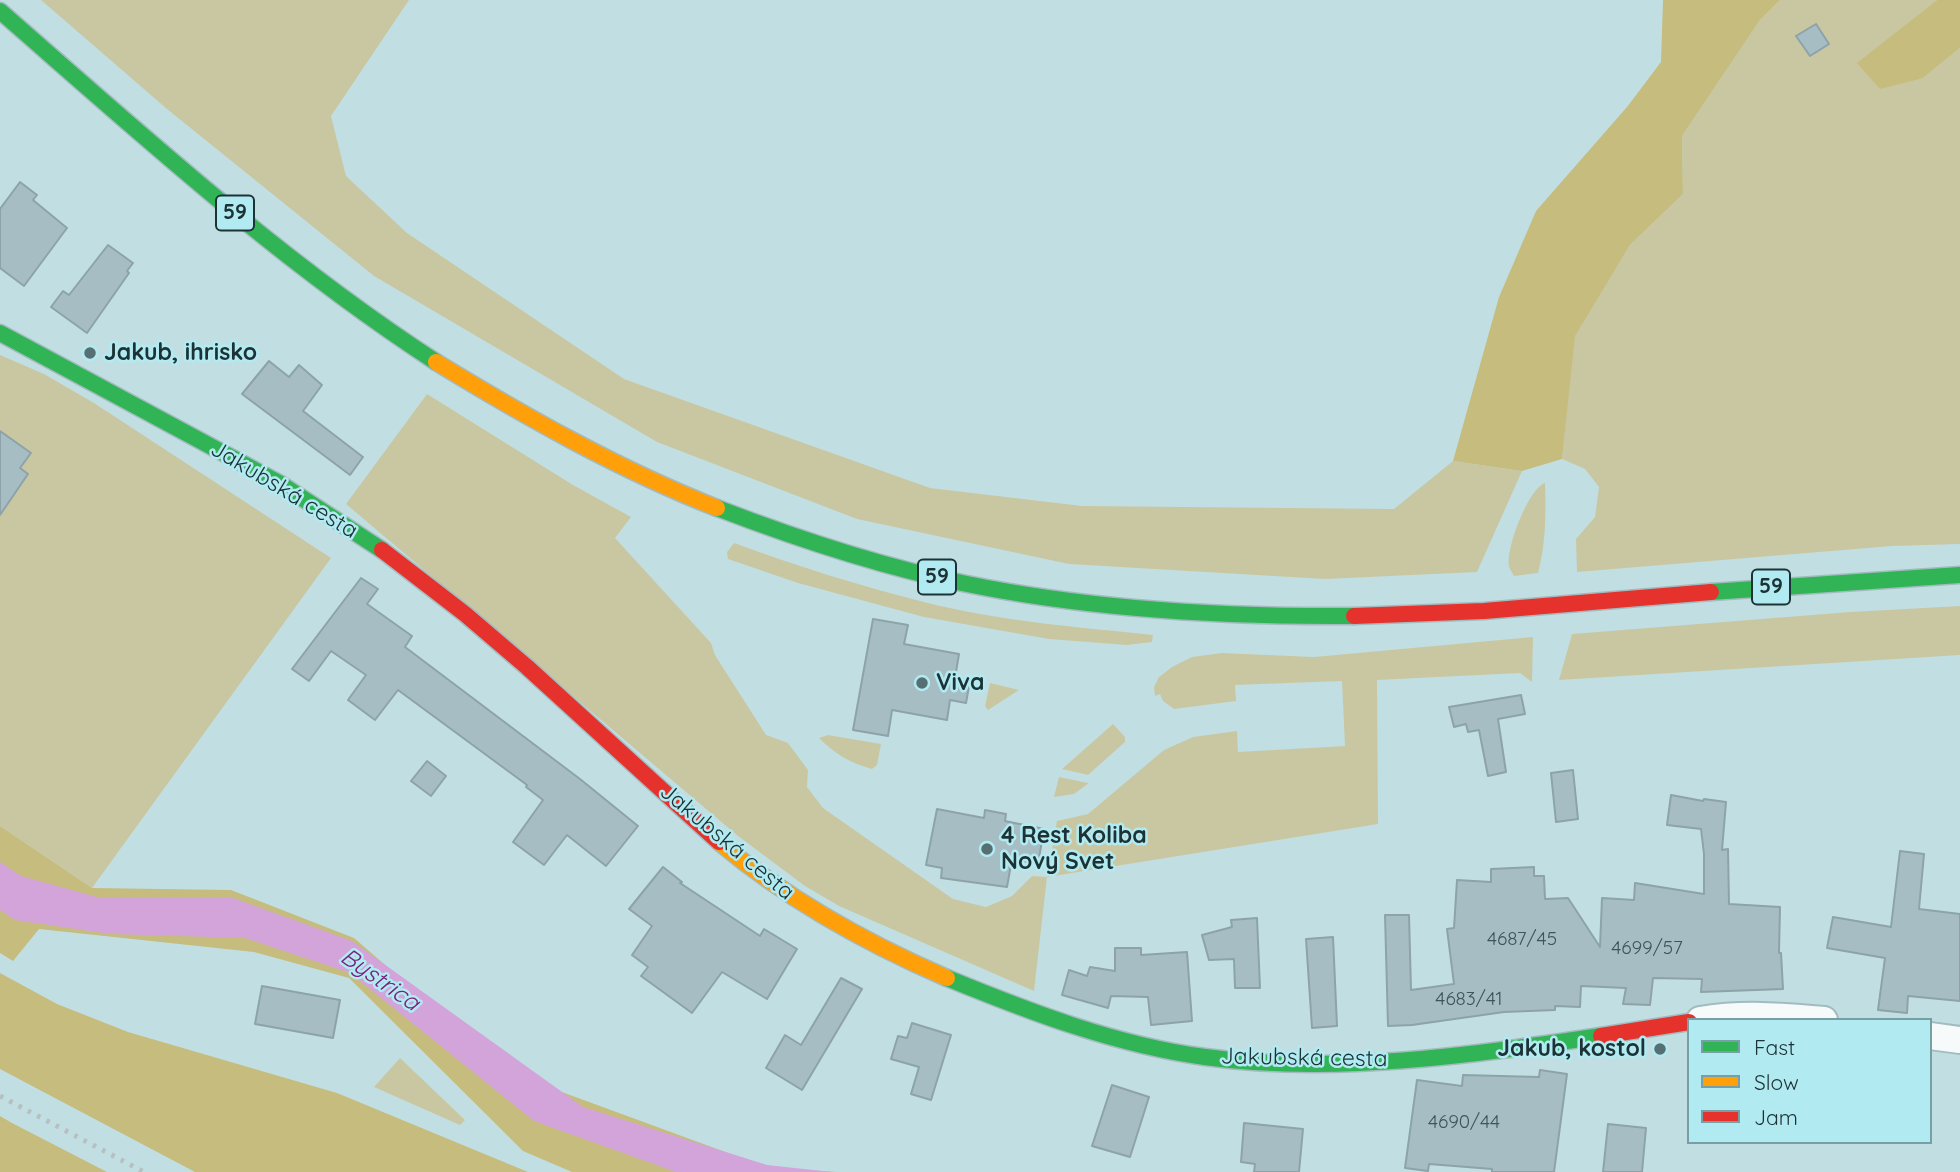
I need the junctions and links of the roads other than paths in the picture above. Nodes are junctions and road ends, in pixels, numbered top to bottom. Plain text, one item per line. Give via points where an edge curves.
1 (0, 11) edge
2 (0, 333) edge
3 (1960, 575) edge
4 (1712, 1018) edge
5 (1798, 1018) edge
6 (1687, 1021) edge
7 (1932, 1035) edge
8 (1960, 1040) edge

1 - 3 main road, 59 via 296,263 372,320 498,398 631,471 760,524 911,572 972,585 1159,609 1367,616
2 - 6 main road, Jakubská cesta via 270,478 368,540 464,613 723,846 790,896 908,962 970,988 1112,1037 1225,1059 1286,1062 1448,1056
4 - 5 street
7 - 8 street

